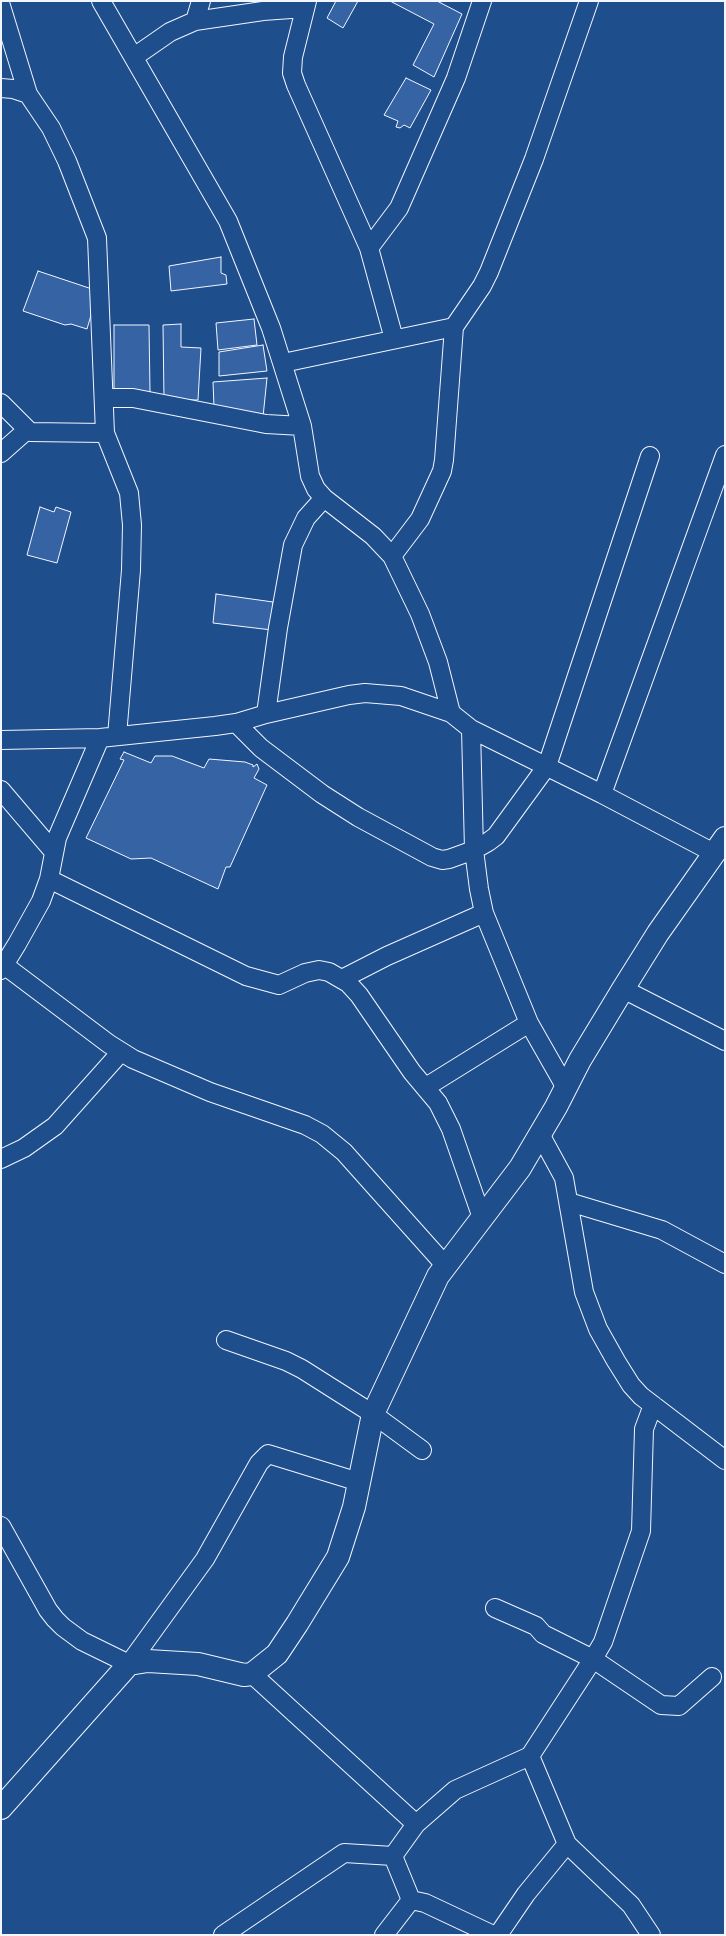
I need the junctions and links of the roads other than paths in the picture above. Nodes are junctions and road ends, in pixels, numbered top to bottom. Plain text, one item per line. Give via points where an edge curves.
1 (101, 1) edge
2 (201, 1) edge
3 (482, 1) edge
4 (589, 1) edge
5 (306, 4) edge
6 (1, 6) edge
7 (195, 21) junction
8 (134, 57) junction
9 (1, 88) edge
10 (28, 94) junction
11 (368, 248) junction
12 (454, 327) junction
13 (394, 339) junction
14 (283, 363) junction
15 (105, 398) junction
16 (1, 404) edge
17 (302, 426) junction
18 (27, 430) junction
19 (105, 433) junction
20 (1, 453) edge
21 (725, 455) edge
22 (650, 456) dead end
23 (324, 498) junction
24 (392, 556) junction
25 (451, 713) junction
26 (266, 714) junction
27 (236, 723) junction
28 (471, 729) junction
29 (108, 737) junction
30 (1, 740) edge
31 (547, 766) junction
32 (1, 790) edge
33 (602, 794) junction
34 (719, 846) edge
35 (474, 850) junction
36 (53, 851) junction
37 (49, 880) junction
38 (484, 914) junction
39 (2, 968) edge
40 (342, 979) junction
41 (622, 989) junction
42 (529, 1023) junction
43 (725, 1041) edge
44 (121, 1052) junction
45 (426, 1087) junction
46 (566, 1088) junction
47 (540, 1134) junction
48 (1, 1159) edge
49 (569, 1202) junction
50 (482, 1218) junction
51 (725, 1264) edge
52 (445, 1266) junction
53 (226, 1340) dead end
54 (653, 1405) junction
55 (373, 1414) junction
56 (422, 1450) dead end
57 (725, 1460) edge
58 (359, 1482) junction
59 (1, 1526) edge
60 (495, 1608) dead end
61 (594, 1659) junction
62 (129, 1664) junction
63 (252, 1674) junction
64 (712, 1678) dead end
65 (530, 1756) junction
66 (1, 1808) edge
67 (416, 1824) junction
68 (567, 1844) junction
69 (393, 1856) junction
70 (412, 1900) junction
71 (223, 1935) edge
72 (384, 1935) edge
73 (493, 1935) edge
74 (498, 1935) edge
75 (651, 1935) edge

1 - 8 street
2 - 7 street
3 - 11 street via 456,78 399,208
4 - 12 street via 534,159 489,272
5 - 7 street
5 - 11 street via 293,57 292,73
6 - 10 street
7 - 8 street via 170,32
8 - 14 street via 228,221
9 - 10 street
10 - 15 street via 51,128 67,161 97,238
11 - 13 street
12 - 13 street
12 - 24 street via 442,471 420,519
13 - 14 street
14 - 17 street
15 - 17 street via 133,398 266,424
15 - 19 street
16 - 18 street
17 - 23 street via 310,476
18 - 19 street
18 - 20 street
19 - 29 street via 128,493 132,525 131,570
21 - 33 street
22 - 31 street
23 - 24 street via 373,536
23 - 26 street via 306,518 293,545
24 - 25 street via 423,621 438,662
25 - 26 street via 401,696 365,693
25 - 28 street
26 - 27 street
27 - 29 street
27 - 35 street via 261,748 322,794 428,855 442,860
28 - 31 street
28 - 35 street
29 - 30 street
29 - 36 street via 57,838
31 - 33 street
31 - 35 street via 496,836
32 - 36 street
33 - 34 street
34 - 41 main road
35 - 38 street
36 - 37 street
37 - 39 street via 41,901
37 - 40 street via 246,976 279,985 305,973 319,970
38 - 40 street
38 - 42 street
39 - 44 street
40 - 45 street via 359,995 412,1072
41 - 43 street
41 - 46 main road
42 - 45 street
42 - 46 street
44 - 48 street via 55,1126 24,1148
44 - 52 street via 145,1065 210,1092 322,1134 344,1152
45 - 50 street via 438,1103 450,1129
46 - 47 main road
47 - 49 street via 564,1178
47 - 50 main road via 520,1168
49 - 51 street via 662,1230
49 - 54 street via 580,1278 593,1318 631,1385
50 - 52 main road
52 - 55 main road
53 - 55 street via 302,1369
54 - 57 street
54 - 61 street via 644,1428 642,1531 603,1642
55 - 56 street
55 - 58 main road
58 - 62 street via 268,1454 259,1463 205,1558
58 - 63 main road via 338,1557 277,1654
59 - 62 street via 48,1610 63,1628 82,1641
60 - 61 street via 536,1626 544,1634
61 - 64 street via 662,1705 679,1706
61 - 65 street
62 - 63 main road via 139,1661 185,1662 225,1669 238,1674
62 - 66 main road
63 - 67 street
65 - 67 street via 455,1790
65 - 68 street
67 - 69 street
68 - 74 street via 526,1894
68 - 75 street via 631,1905
69 - 70 street
69 - 71 street via 344,1853
70 - 72 street
70 - 73 street via 425,1903

